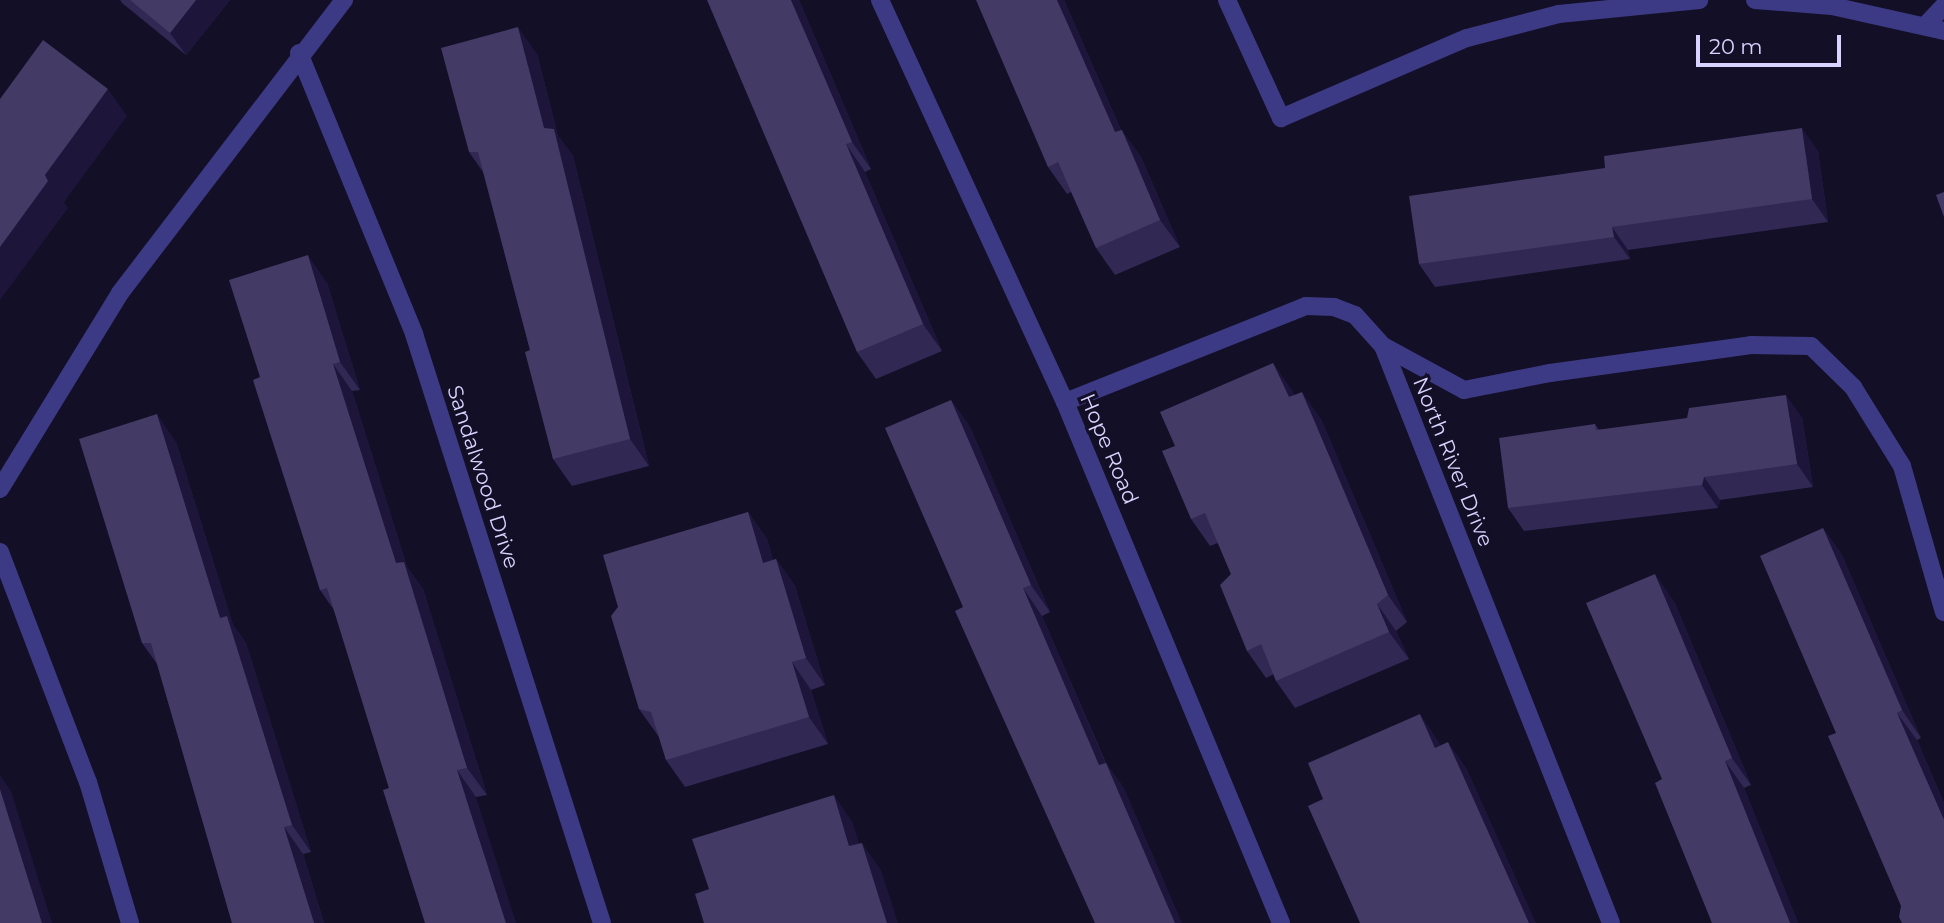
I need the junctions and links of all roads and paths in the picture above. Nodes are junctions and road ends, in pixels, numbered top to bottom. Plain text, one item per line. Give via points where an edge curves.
1 (344, 0) edge
2 (880, 0) edge
3 (1227, 0) edge
4 (1699, 0) edge
5 (1755, 0) edge
6 (1944, 6) edge
7 (1926, 25) junction
8 (1944, 31) edge
9 (299, 53) junction
10 (1383, 346) junction
11 (1065, 402) junction
12 (0, 489) edge
13 (0, 552) edge
14 (1944, 612) edge
15 (130, 923) edge
16 (602, 923) edge
17 (1281, 923) edge
18 (1611, 923) edge

1 - 9 street
2 - 11 street, Hope Road
3 - 4 street via 1281,118 1467,38 1559,14
5 - 7 street via 1832,6
6 - 7 street
7 - 8 street
9 - 12 street via 120,293
9 - 16 street, Sandalwood Drive via 414,334
10 - 11 street, North River Drive via 1355,315 1334,307 1306,306
10 - 14 street via 1464,390 1751,345 1811,346 1853,387 1902,466
10 - 18 street, North River Drive
11 - 17 street, Hope Road
13 - 15 street via 88,782

